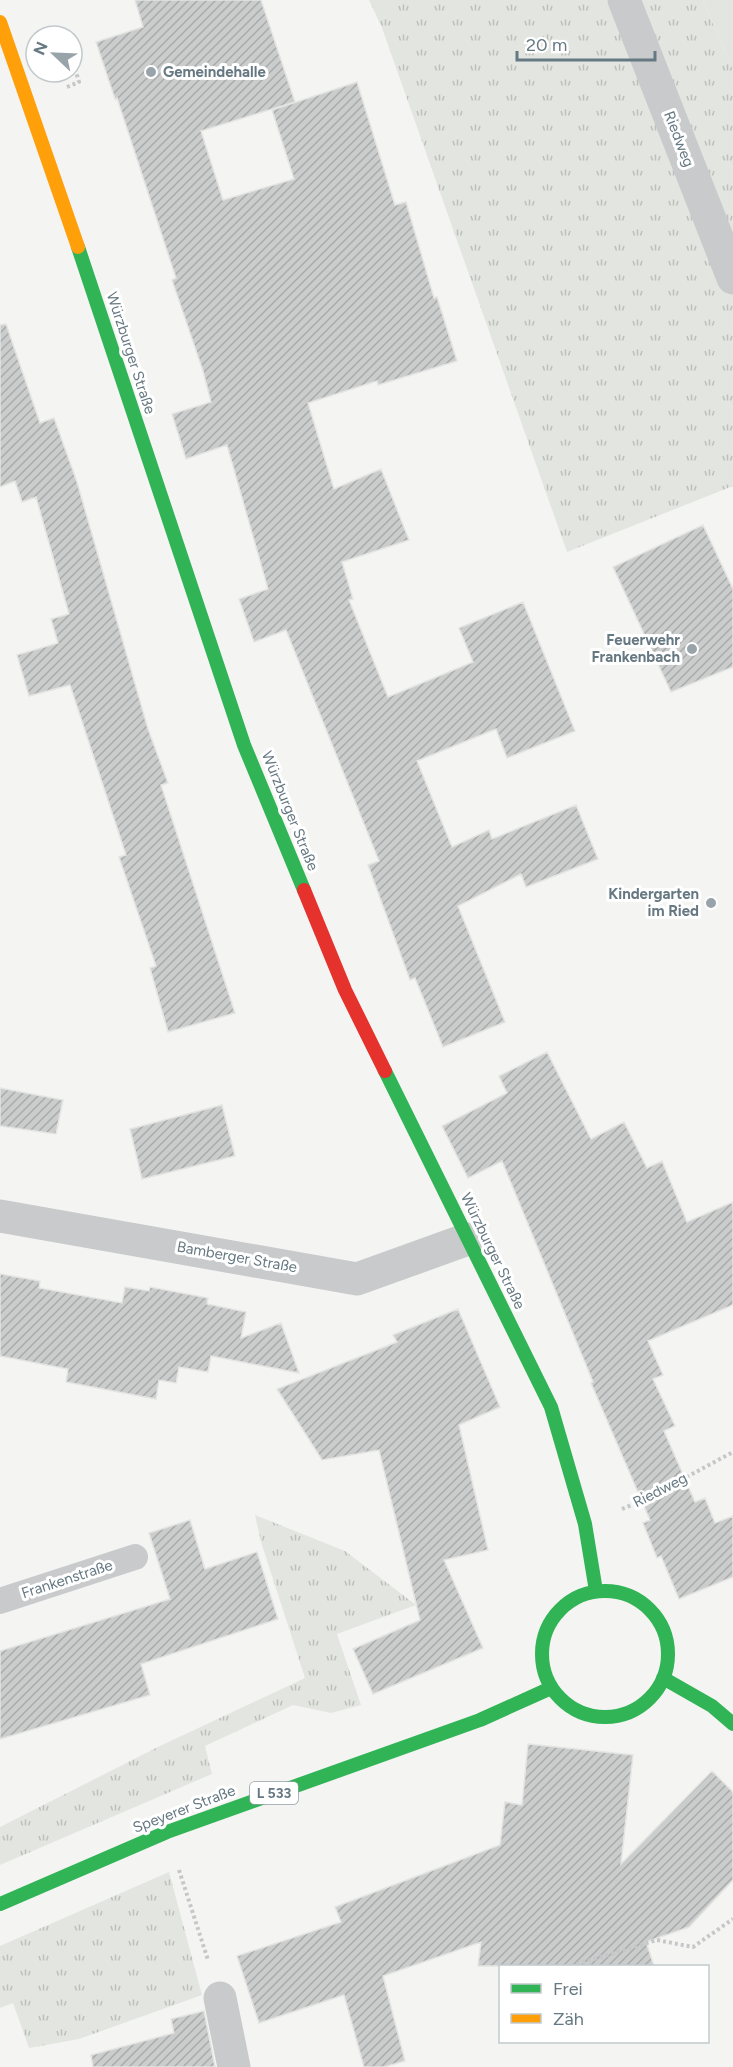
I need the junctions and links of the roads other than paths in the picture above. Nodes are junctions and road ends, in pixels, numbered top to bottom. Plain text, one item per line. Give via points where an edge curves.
1 (624, 0) edge
2 (0, 22) edge
3 (733, 278) edge
4 (0, 1216) edge
5 (468, 1239) junction
6 (135, 1557) dead end
7 (596, 1591) junction
8 (0, 1601) edge
9 (663, 1678) junction
10 (551, 1688) junction
11 (733, 1724) edge
12 (0, 1904) edge
13 (220, 1998) road end
14 (234, 2067) edge

1 - 3 street, Riedweg
2 - 5 main road, Würzburger Straße via 244,745 345,990
4 - 5 street, Bamberger Straße via 357,1279
5 - 7 main road, Würzburger Straße via 551,1407 585,1524
6 - 8 lane, Frankenstraße
7 - 9 main road via 632,1597 653,1613 667,1643 668,1661
7 - 10 main road via 560,1609 548,1626 542,1645 542,1667
9 - 10 main road via 656,1692 640,1707 623,1716 601,1718 568,1708
9 - 11 main road via 712,1706
10 - 12 main road, Speyerer Straße / L 533 via 480,1720 167,1832
13 - 14 street

